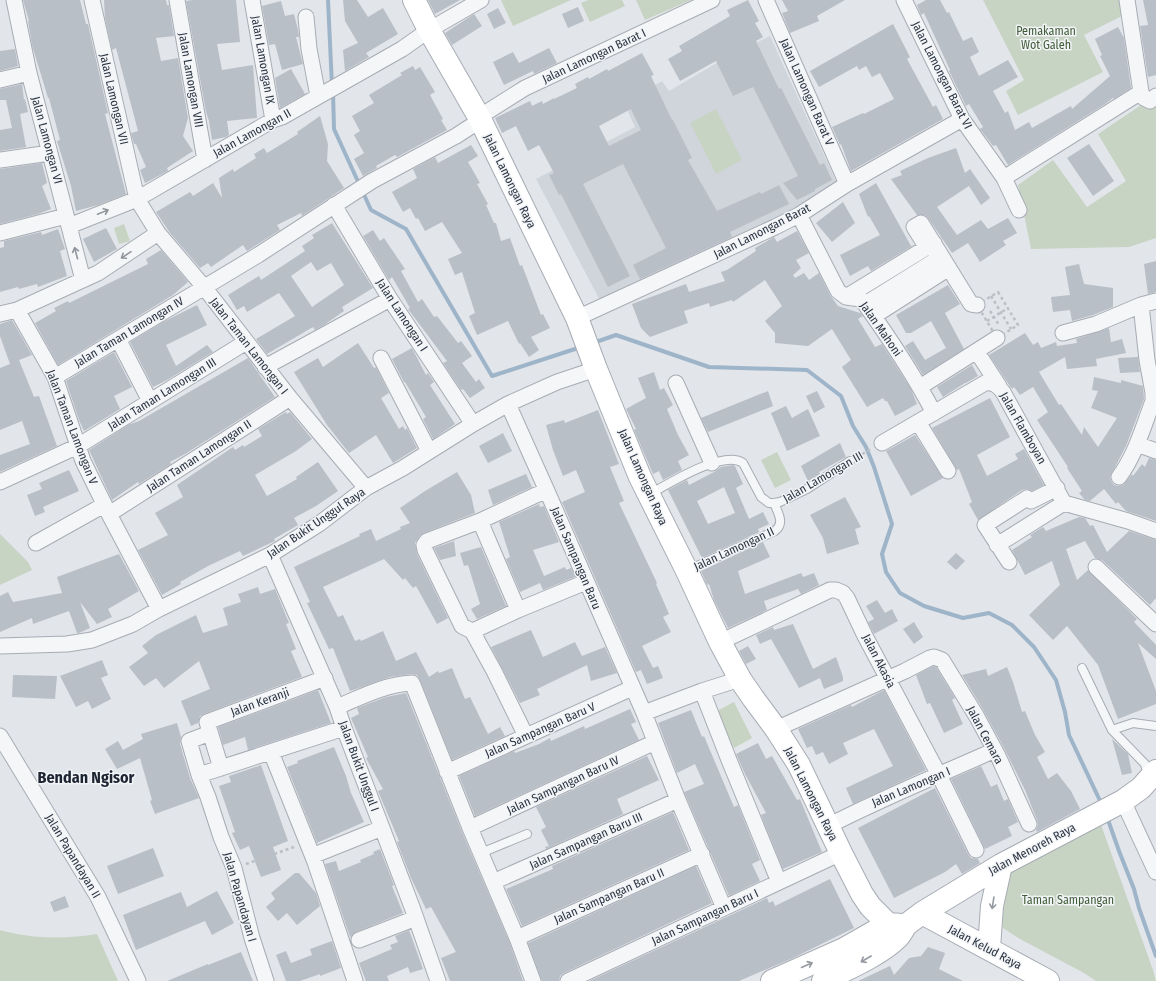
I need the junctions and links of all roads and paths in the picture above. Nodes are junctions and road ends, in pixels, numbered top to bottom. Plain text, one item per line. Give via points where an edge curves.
1 (6, 0) edge
2 (14, 0) edge
3 (92, 0) edge
4 (177, 0) edge
5 (252, 0) edge
6 (414, 0) edge
7 (480, 0) edge
8 (712, 0) edge
9 (766, 0) edge
10 (904, 0) edge
11 (1127, 0) edge
12 (0, 1) edge
13 (306, 17) dead end
14 (429, 30) junction
15 (29, 73) junction
16 (0, 80) edge
17 (1149, 94) edge
18 (318, 96) junction
19 (479, 117) junction
20 (962, 119) junction
21 (273, 120) junction
22 (50, 153) junction
23 (0, 160) edge
24 (205, 160) junction
25 (1004, 178) junction
26 (847, 184) junction
27 (137, 199) junction
28 (334, 205) junction
29 (1019, 210) dead end
30 (799, 214) junction
31 (68, 221) junction
32 (0, 233) edge
33 (158, 233) junction
34 (934, 261) dead end
35 (949, 268) junction
36 (83, 280) junction
37 (204, 287) junction
38 (991, 296) junction
39 (846, 297) junction
40 (390, 299) junction
41 (980, 303) junction
42 (1149, 303) edge
43 (1008, 308) junction
44 (17, 310) junction
45 (870, 310) junction
46 (1001, 312) junction
47 (0, 314) edge
48 (994, 317) junction
49 (578, 320) junction
50 (987, 321) junction
51 (1012, 330) junction
52 (1063, 333) dead end
53 (1001, 336) junction
54 (118, 339) junction
55 (246, 342) junction
56 (977, 352) junction
57 (381, 358) dead end
58 (595, 366) junction
59 (266, 367) junction
60 (55, 377) junction
61 (676, 383) dead end
62 (999, 386) junction
63 (920, 387) junction
64 (290, 398) junction
65 (150, 401) junction
66 (508, 404) junction
67 (934, 413) junction
68 (918, 422) junction
69 (473, 424) junction
70 (882, 443) joint
71 (1138, 444) junction
72 (78, 446) junction
73 (429, 451) junction
74 (1156, 451) edge
75 (850, 461) joint
76 (712, 463) junction
77 (948, 471) dead end
78 (1119, 477) dead end
79 (0, 482) edge
80 (366, 488) junction
81 (1057, 488) junction
82 (548, 491) junction
83 (649, 494) junction
84 (774, 503) junction
85 (1064, 503) junction
86 (106, 509) junction
87 (480, 521) junction
88 (1156, 532) edge
89 (36, 543) dead end
90 (997, 545) junction
91 (270, 556) junction
92 (1009, 562) dead end
93 (1096, 567) dead end
94 (687, 570) junction
95 (586, 582) junction
96 (159, 609) junction
97 (518, 610) junction
98 (1156, 624) edge
99 (472, 631) junction
100 (720, 642) junction
101 (0, 646) edge
102 (1082, 668) dead end
103 (325, 678) junction
104 (887, 678) junction
105 (740, 679) junction
106 (632, 688) junction
107 (702, 690) junction
108 (337, 706) junction
109 (644, 713) junction
110 (1156, 726) edge
111 (344, 728) junction
112 (776, 729) junction
113 (1112, 730) junction
114 (210, 733) junction
115 (0, 736) edge
116 (526, 736) junction
117 (655, 742) junction
118 (995, 750) junction
119 (271, 752) junction
120 (221, 768) junction
121 (448, 772) junction
122 (199, 775) junction
123 (1153, 775) edge
124 (939, 776) junction
125 (678, 800) junction
126 (1120, 803) junction
127 (1029, 824) dead end
128 (828, 826) junction
129 (382, 828) junction
130 (470, 828) junction
131 (527, 834) dead end
132 (312, 849) junction
133 (976, 850) dead end
134 (481, 853) junction
135 (841, 853) junction
136 (702, 854) junction
137 (1001, 865) junction
138 (234, 868) junction
139 (1156, 872) edge
140 (493, 882) junction
141 (779, 882) junction
142 (724, 908) junction
143 (416, 918) junction
144 (903, 925) junction
145 (517, 938) junction
146 (359, 940) dead end
147 (989, 948) junction
148 (138, 981) edge
149 (266, 981) edge
150 (355, 981) edge
151 (438, 981) edge
152 (533, 981) edge
153 (568, 981) edge
154 (772, 981) edge
155 (823, 981) edge
156 (1048, 981) edge

1 - 12 street
2 - 15 street, Jalan Lamongan VI
3 - 27 street, Jalan Lamongan VII
4 - 24 street, Jalan Lamongan VIII
5 - 21 street, Jalan Lamongan IX
6 - 14 street, Jalan Lamongan Raya
7 - 14 street, Jalan Lamongan II
8 - 19 street, Jalan Lamongan Barat I via 525,88
9 - 26 street, Jalan Lamongan Barat V
10 - 20 street, Jalan Lamongan Barat VI
11 - 17 street
13 - 18 street
14 - 18 street, Jalan Lamongan II via 402,49
14 - 19 street, Jalan Lamongan Raya
15 - 16 street
15 - 22 street, Jalan Lamongan VI
17 - 25 street
18 - 21 street, Jalan Lamongan II
19 - 28 street via 473,125 456,136 372,181
19 - 49 street, Jalan Lamongan Raya
20 - 25 street, Jalan Lamongan Barat VI
20 - 26 street, Jalan Lamongan Barat
21 - 24 street, Jalan Lamongan II
22 - 23 street
22 - 31 street, Jalan Lamongan VI
24 - 27 street, Jalan Lamongan II
25 - 29 street, Jalan Lamongan Barat VI
26 - 30 street, Jalan Lamongan Barat
31 -> 27 street, Jalan Lamongan II
27 - 33 street, Jalan Taman Lamongan I
28 - 37 street
28 - 40 street, Jalan Lamongan I
30 - 39 street, Jalan Mahoni via 838,291
30 - 49 street, Jalan Lamongan Barat
31 - 32 street, Jalan Lamongan II
36 -> 31 street, Jalan Lamongan VI
33 -> 36 street via 98,273
33 - 37 street, Jalan Taman Lamongan I
34 - 45 street
35 - 39 street via 931,246
35 - 41 street via 971,304
35 - 45 street
36 - 44 street
37 - 54 street, Jalan Taman Lamongan IV
37 - 55 street, Jalan Taman Lamongan I
38 - 41 path
38 - 43 path via 998,292
38 - 46 path
39 - 45 street, Jalan Mahoni via 861,299
40 - 59 street
40 - 69 street, Jalan Lamongan I
41 - 48 path
41 - 50 path
42 - 52 street via 1096,324
42 - 71 street via 1147,360 1153,393
43 - 46 path
43 - 51 path via 1018,325
44 - 47 street
44 - 60 street, Jalan Taman Lamongan V
45 - 63 street, Jalan Mahoni
46 - 48 path
46 - 51 path
48 - 50 path
48 - 53 path
49 - 58 street, Jalan Lamongan Raya
50 - 53 path
51 - 53 path
53 - 56 street
54 - 60 street, Jalan Taman Lamongan IV
54 - 65 street
55 - 59 street, Jalan Taman Lamongan I
55 - 65 street, Jalan Taman Lamongan III
56 - 62 street
56 - 63 street
57 - 73 street
58 - 66 street, Jalan Bukit Unggul Raya
58 - 83 street, Jalan Lamongan Raya
59 - 64 street, Jalan Taman Lamongan I
60 - 72 street, Jalan Taman Lamongan V
61 - 76 street
62 - 67 street, Jalan Flamboyan via 990,382 985,383
62 - 81 street, Jalan Flamboyan
63 - 67 street, Jalan Mahoni
64 - 80 street, Jalan Taman Lamongan I
64 - 86 street, Jalan Taman Lamongan II
65 - 72 street, Jalan Taman Lamongan III
66 - 69 street, Jalan Bukit Unggul Raya
66 - 82 street, Jalan Sampangan Baru
67 - 68 street, Jalan Flamboyan
68 - 70 street, Jalan Flamboyan
68 - 77 street
69 - 73 street, Jalan Bukit Unggul Raya
70 - 75 path, Jalan Lamongan III
71 - 74 street
71 - 78 street
72 - 79 street, Jalan Taman Lamongan III
72 - 86 street, Jalan Taman Lamongan V
73 - 80 street, Jalan Bukit Unggul Raya
75 - 84 lane, Jalan Lamongan III via 807,489
76 - 83 lane, Jalan Lamongan III
76 - 84 lane, Jalan Lamongan III via 732,458 740,460 761,496 769,503
80 - 91 street, Jalan Bukit Unggul Raya via 319,524
81 - 85 street, Jalan Flamboyan
81 - 90 street via 1031,501 1027,498 985,525
82 - 87 street via 536,494
82 - 95 street, Jalan Sampangan Baru
83 - 94 street, Jalan Lamongan Raya
84 - 94 lane, Jalan Lamongan II via 781,522 775,531
85 - 88 street via 1128,521
85 - 90 street
86 - 89 street, Jalan Taman Lamongan II
86 - 96 street, Jalan Taman Lamongan V
87 - 97 street
87 - 99 street via 427,541 424,545 462,626
90 - 92 street
91 - 96 street, Jalan Bukit Unggul Raya
91 - 103 street, Jalan Bukit Unggul I
93 - 98 street
94 - 100 street, Jalan Lamongan Raya
95 - 97 street
95 - 106 street, Jalan Sampangan Baru
96 - 101 street, Jalan Bukit Unggul Raya via 133,624 92,640 67,644
97 - 99 street
99 - 116 street
100 - 104 street, Jalan Akasia via 830,590 836,590 843,592 847,598
100 - 105 street, Jalan Lamongan Raya
102 - 113 lane
103 - 108 street, Jalan Bukit Unggul I
103 - 114 street, Jalan Keranji via 207,722
104 - 112 street
104 - 118 street, Jalan Cemara via 930,658 939,658 977,716
104 - 124 street, Jalan Akasia
105 - 107 street
105 - 112 street, Jalan Lamongan Raya
106 - 109 street, Jalan Sampangan Baru
106 - 116 street, Jalan Sampangan Baru V
107 - 109 street
107 - 141 street
108 - 111 street, Jalan Bukit Unggul I
108 - 121 street via 385,688 412,683
109 - 117 street, Jalan Sampangan Baru
110 - 113 lane via 1133,723
111 - 119 street
111 - 129 street, Jalan Bukit Unggul I
112 - 128 street, Jalan Lamongan Raya via 799,765
113 - 123 lane
114 - 120 street
114 - 122 street via 189,741
115 - 148 street, Jalan Papandayan II via 98,897
116 - 121 street, Jalan Sampangan Baru V
117 - 125 street, Jalan Sampangan Baru
117 - 130 street, Jalan Sampangan Baru IV
118 - 124 street, Jalan Lamongan I
118 - 127 street, Jalan Cemara
119 - 120 street
119 - 132 street
120 - 122 street
121 - 130 street
122 - 138 street, Jalan Papandayan I
123 - 126 street, Jalan Menoreh Raya via 1141,788
124 - 128 street, Jalan Lamongan I via 864,807
124 - 133 street, Jalan Akasia
125 - 136 street, Jalan Sampangan Baru
125 - 140 street, Jalan Sampangan Baru III
126 - 137 street, Jalan Menoreh Raya
126 - 139 street
128 - 135 street, Jalan Lamongan Raya
129 - 132 street
129 - 143 street, Jalan Bukit Unggul I
130 - 134 street
131 - 134 lane
132 - 138 path via 298,846
132 - 150 street
134 - 140 street
135 - 141 street, Jalan Sampangan Baru I
135 - 144 street, Jalan Lamongan Raya via 870,906
136 - 142 street, Jalan Sampangan Baru
136 - 145 street, Jalan Sampangan Baru II
137 - 144 street, Jalan Menoreh Raya
137 -> 147 street via 992,906
138 - 149 street, Jalan Papandayan I
140 - 145 street
141 - 142 street, Jalan Sampangan Baru I
142 - 153 street, Jalan Sampangan Baru I
143 - 146 street
143 - 151 street, Jalan Bukit Unggul I
144 - 147 street, Jalan Kelud Raya
154 -> 144 street
144 -> 155 street via 889,944
145 - 152 street
147 - 156 street, Jalan Kelud Raya

